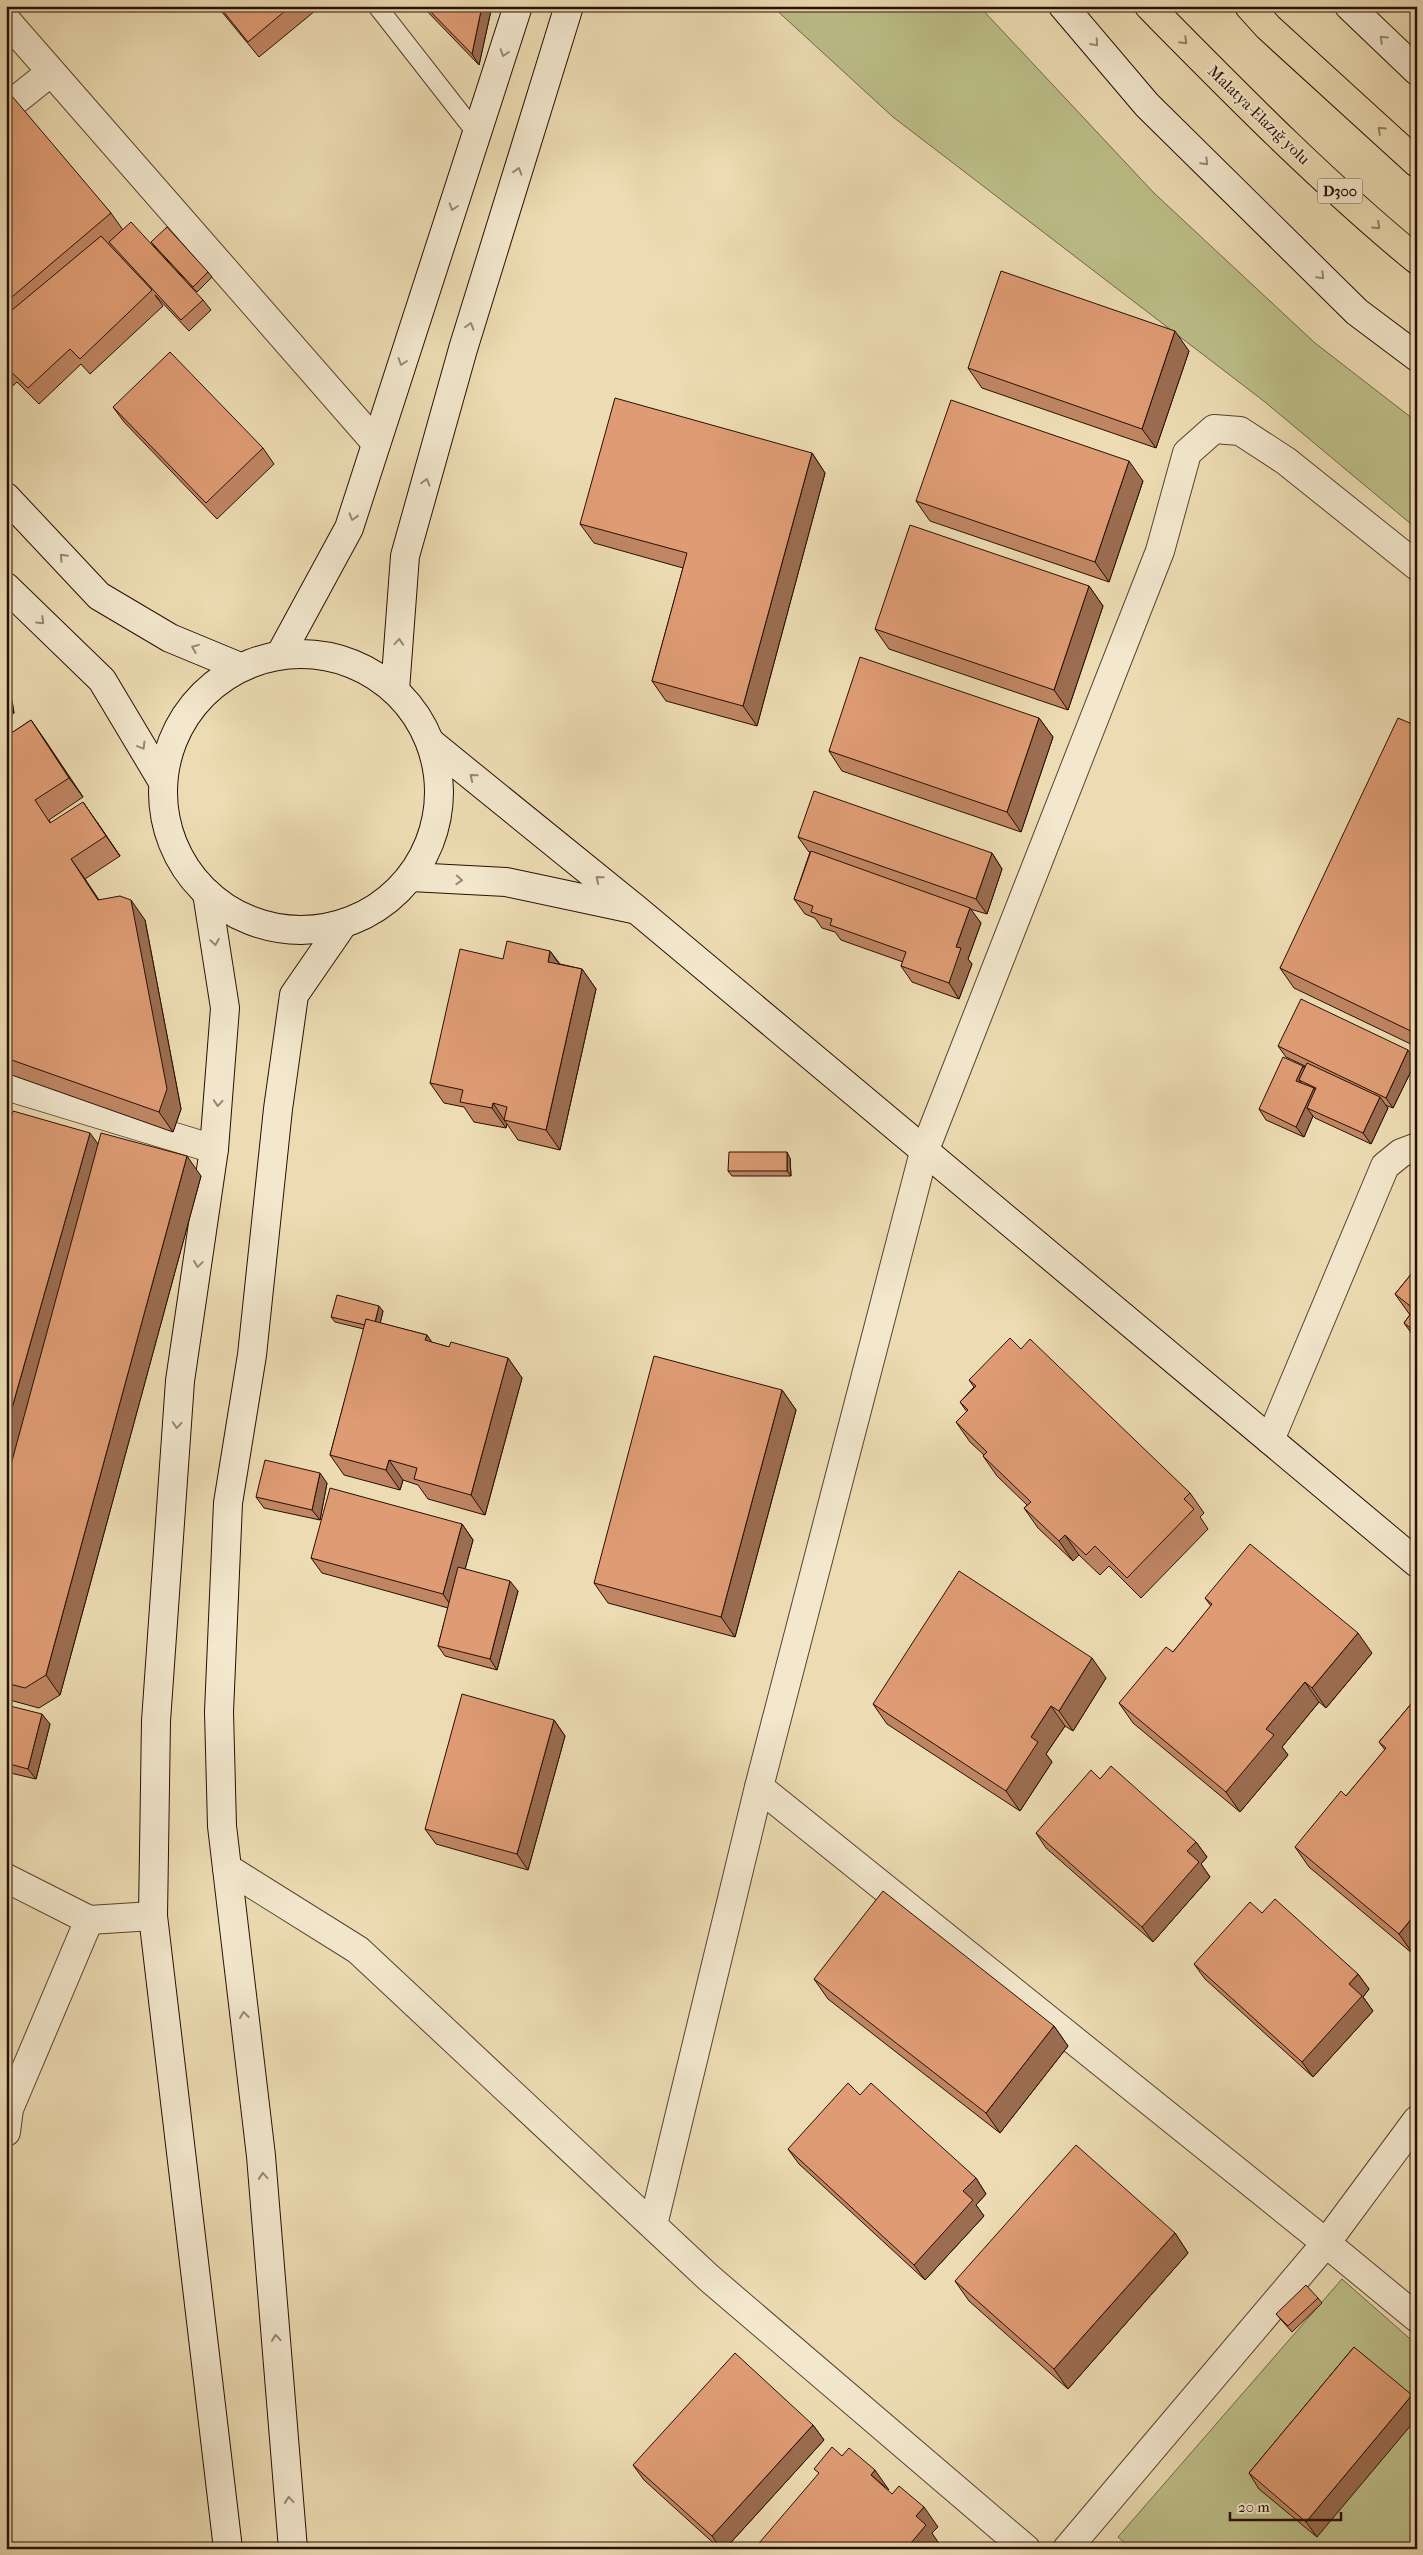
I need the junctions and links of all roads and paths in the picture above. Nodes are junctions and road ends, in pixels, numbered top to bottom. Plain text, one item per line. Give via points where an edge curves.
1 (377, 6) edge
2 (518, 6) edge
3 (569, 6) edge
4 (1063, 6) edge
5 (1149, 6) edge
6 (1249, 6) edge
7 (1349, 6) edge
8 (6, 20) edge
9 (1417, 71) edge
10 (51, 72) junction
11 (6, 108) edge
12 (477, 134) junction
13 (1417, 163) edge
14 (1417, 260) edge
15 (1417, 357) edge
16 (376, 443) junction
17 (6, 497) edge
18 (1417, 566) edge
19 (6, 586) edge
20 (280, 655) junction
21 (240, 667) junction
22 (395, 690) junction
23 (431, 743) junction
24 (163, 782) junction
25 (410, 877) junction
26 (207, 893) junction
27 (637, 910) junction
28 (343, 924) junction
29 (6, 1086) edge
30 (1417, 1147) edge
31 (214, 1149) junction
32 (924, 1152) junction
33 (1270, 1440) junction
34 (1417, 1563) edge
35 (759, 1788) junction
36 (227, 1868) junction
37 (6, 1878) edge
38 (153, 1916) junction
39 (89, 1920) junction
40 (1417, 2120) edge
41 (6, 2132) edge
42 (653, 2225) junction
43 (1326, 2243) junction
44 (1417, 2318) edge
45 (228, 2549) edge
46 (293, 2549) edge
47 (1026, 2549) edge
48 (1067, 2549) edge

1 - 12 lane
2 -> 12 main road
22 -> 3 main road via 405,556 466,339
4 -> 15 main road via 1147,105 1357,312
5 -> 14 highway, Malatya-Elazığ yolu / D300 via 1264,121
13 -> 6 highway
9 -> 7 main road
8 - 10 main road
10 - 11 main road
10 - 16 main road
12 -> 16 main road
16 -> 20 main road via 349,528
21 -> 17 main road via 170,638 99,596
18 - 32 main road via 1286,461 1240,431 1214,429 1187,452 1160,551
19 -> 24 main road via 102,680
20 - 21 main road
20 - 22 main road via 321,655 361,667
21 - 24 main road via 207,690 181,722 166,761
22 - 23 main road via 416,715
23 - 25 main road via 439,778 438,813 428,847
27 -> 23 main road
24 - 26 main road via 163,802 173,842 193,878
25 -> 27 main road via 506,882
25 - 28 main road via 380,906
26 - 28 main road via 224,906 262,924 303,930
26 -> 31 main road via 225,1008
27 - 32 main road
28 - 36 main road via 294,995 278,1109 252,1355 228,1503 219,1712 222,1826
29 - 31 main road
30 - 33 main road via 1401,1153 1385,1166
31 -> 38 main road via 180,1381 156,1721
32 - 33 main road
32 - 35 main road
33 - 34 main road
35 - 42 main road
35 - 43 main road
36 - 42 main road via 358,1950
46 -> 36 main road via 261,2156
37 - 39 main road
38 - 39 main road
38 - 45 main road
39 - 41 main road via 8,2108
40 - 43 main road
42 - 47 main road via 710,2278
43 - 44 main road
43 - 48 main road

